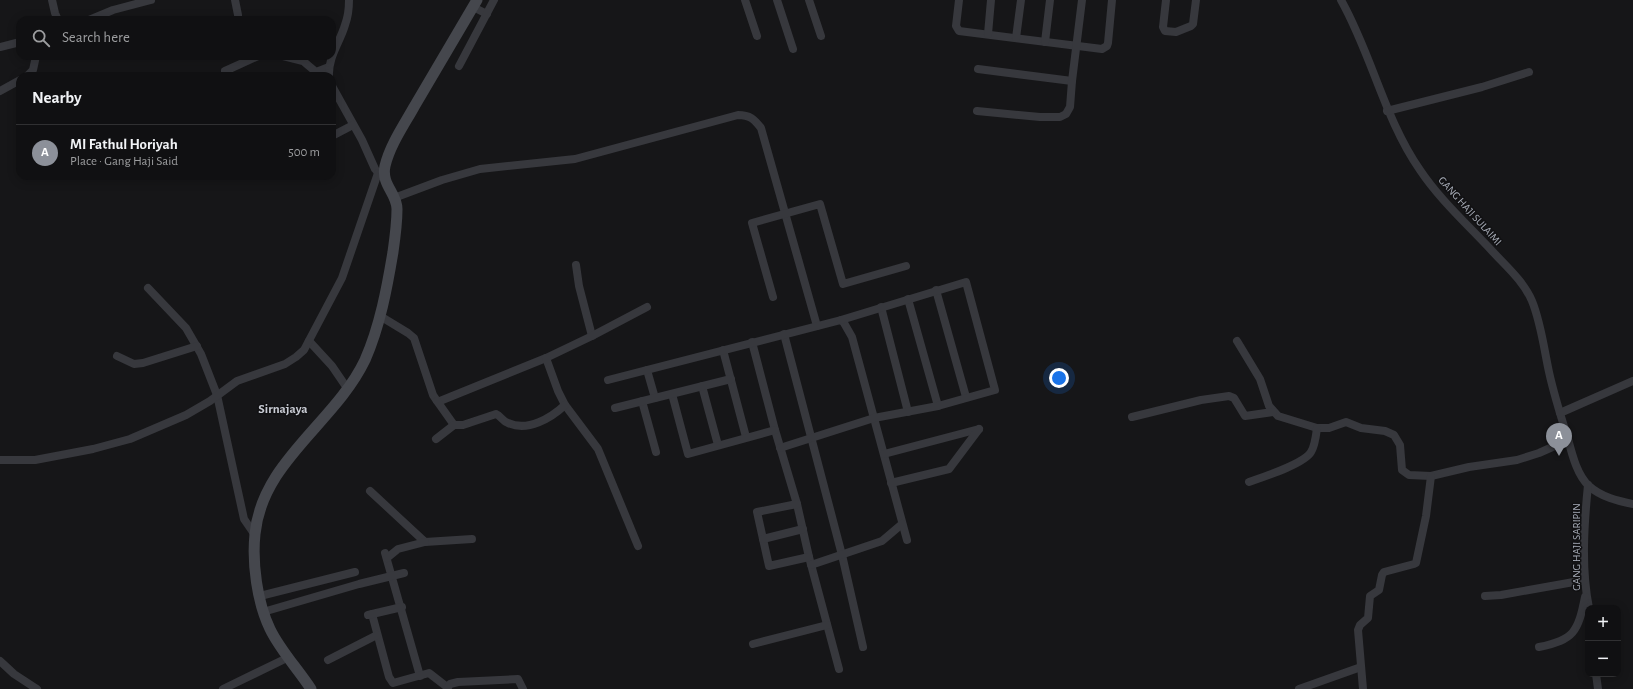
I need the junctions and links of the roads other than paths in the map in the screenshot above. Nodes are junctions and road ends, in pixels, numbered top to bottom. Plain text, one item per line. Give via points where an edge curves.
1 (52, 0) edge
2 (151, 0) edge
3 (235, 0) edge
4 (349, 0) edge
5 (494, 0) edge
6 (745, 0) edge
7 (777, 0) edge
8 (808, 0) edge
9 (959, 0) edge
10 (991, 0) edge
11 (1021, 0) edge
12 (1050, 0) edge
13 (1082, 0) edge
14 (1112, 0) edge
15 (1166, 0) edge
16 (1196, 0) edge
17 (1341, 0) edge
18 (480, 8) edge
19 (238, 14) dead end
20 (56, 16) edge
21 (98, 16) edge
22 (988, 34) junction
23 (757, 36) dead end
24 (821, 36) dead end
25 (1016, 38) junction
26 (1045, 42) junction
27 (16, 43) edge
28 (1077, 45) junction
29 (336, 46) edge
30 (0, 47) edge
31 (793, 49) dead end
32 (35, 60) edge
33 (249, 60) edge
34 (299, 60) edge
35 (331, 60) edge
36 (460, 66) dead end
37 (329, 67) junction
38 (978, 68) dead end
39 (224, 71) dead end
40 (31, 72) edge
41 (316, 72) edge
42 (316, 72) edge
43 (329, 72) edge
44 (1529, 72) dead end
45 (1072, 81) junction
46 (16, 82) edge
47 (0, 91) edge
48 (336, 93) edge
49 (1387, 111) junction
50 (977, 112) dead end
51 (353, 125) junction
52 (336, 134) edge
53 (382, 177) junction
54 (394, 198) junction
55 (786, 214) junction
56 (576, 265) dead end
57 (906, 266) dead end
58 (148, 288) dead end
59 (936, 290) junction
60 (772, 297) dead end
61 (908, 299) junction
62 (647, 307) dead end
63 (881, 307) junction
64 (380, 316) junction
65 (841, 320) junction
66 (817, 326) junction
67 (784, 334) junction
68 (592, 336) junction
69 (308, 341) junction
70 (1236, 341) dead end
71 (752, 342) junction
72 (197, 346) junction
73 (723, 350) junction
74 (117, 356) dead end
75 (546, 358) junction
76 (647, 370) junction
77 (731, 379) junction
78 (608, 380) dead end
79 (1633, 381) edge
80 (702, 386) junction
81 (347, 388) junction
82 (672, 394) junction
83 (217, 395) junction
84 (966, 397) junction
85 (655, 398) junction
86 (437, 401) junction
87 (642, 401) junction
88 (566, 405) junction
89 (938, 406) junction
90 (615, 408) dead end
91 (908, 412) junction
92 (1273, 412) junction
93 (1560, 413) junction
94 (1132, 417) dead end
95 (874, 418) junction
96 (454, 425) junction
97 (1317, 428) junction
98 (775, 430) junction
99 (746, 437) junction
100 (810, 438) junction
101 (436, 439) dead end
102 (1568, 440) junction
103 (718, 445) junction
104 (780, 448) junction
105 (656, 452) dead end
106 (884, 454) junction
107 (0, 460) edge
108 (1432, 476) junction
109 (1249, 482) dead end
110 (891, 483) junction
111 (1588, 485) junction
112 (370, 492) dead end
113 (797, 504) junction
114 (1633, 504) edge
115 (902, 524) junction
116 (803, 528) junction
117 (255, 536) junction
118 (472, 539) dead end
119 (763, 539) junction
120 (907, 540) dead end
121 (425, 542) junction
122 (638, 546) dead end
123 (842, 555) junction
124 (810, 561) junction
125 (404, 573) dead end
126 (392, 576) junction
127 (1585, 580) junction
128 (359, 584) junction
129 (1586, 593) junction
130 (260, 596) junction
131 (1485, 596) dead end
132 (1588, 605) edge
133 (402, 607) junction
134 (263, 612) junction
135 (827, 625) junction
136 (377, 635) junction
137 (753, 644) dead end
138 (863, 647) dead end
139 (1539, 648) dead end
140 (288, 657) junction
141 (328, 660) dead end
142 (0, 661) edge
143 (1361, 666) junction
144 (839, 669) dead end
145 (420, 676) junction
146 (1596, 677) edge
147 (447, 688) edge
148 (37, 689) edge
149 (223, 689) edge
150 (311, 689) edge
151 (523, 689) edge
152 (1299, 689) edge
153 (1363, 689) edge
154 (1598, 689) edge

1 - 20 street
2 - 21 street
3 - 19 street
4 - 29 street via 345,26
5 - 18 street
6 - 23 street
7 - 31 street
8 - 24 street
9 - 22 street via 959,31
10 - 22 street
11 - 25 street
12 - 26 street
13 - 28 street
14 - 28 street via 1107,46 1102,49
15 - 16 street via 1162,27 1165,31 1172,32 1191,26
17 - 49 street, GANG HAJI SULAIMI via 1355,28
18 - 36 street
18 - 53 street via 392,147
22 - 25 street
25 - 26 street
26 - 28 street
27 - 30 street
28 - 45 street
32 - 40 street
33 - 39 street
34 - 41 street
35 - 37 street
37 - 42 street
37 - 43 street
38 - 45 street
44 - 49 street via 1482,87
45 - 50 street via 1070,107 1066,114 1060,117
46 - 47 street
48 - 51 street
49 - 93 street, GANG HAJI SULAIMI via 1421,172 1524,288 1534,309
51 - 52 street
51 - 53 street
53 - 54 street
53 - 69 street via 342,278
54 - 55 street via 480,169 575,159 746,115 761,128
54 - 64 street via 397,206 395,231
55 - 57 street via 820,204 843,284
55 - 60 street via 752,223
55 - 66 street
56 - 68 street
58 - 72 street via 186,328
59 - 61 street
59 - 84 street
59 - 84 street via 966,282 995,390
61 - 63 street
61 - 89 street
62 - 68 street
63 - 65 street
63 - 91 street
64 - 81 street via 365,360
64 - 86 street via 414,338
65 - 66 street
65 - 95 street via 852,337
66 - 67 street
67 - 71 street
67 - 100 street
68 - 75 street
69 - 81 street via 332,366
69 - 83 street via 300,353 285,364 237,381
70 - 92 street via 1260,380
71 - 73 street
71 - 98 street
72 - 74 street via 143,363 134,364
72 - 83 street
73 - 76 street
73 - 77 street
75 - 86 street via 444,401
75 - 88 street via 553,381
76 - 78 street
76 - 85 street
77 - 80 street
77 - 99 street
79 - 93 street
80 - 82 street
80 - 103 street
81 - 117 street via 274,477 259,511
82 - 85 street
82 - 103 street via 688,454
83 - 107 street via 186,415 130,439 35,460
83 - 117 street via 244,519
84 - 89 street
85 - 87 street
86 - 96 street
87 - 90 street
87 - 105 street
88 - 96 street via 549,418 528,426 506,423 496,414
88 - 122 street via 598,449
89 - 91 street
91 - 95 street
92 - 94 street via 1245,416 1234,398 1229,396 1201,400
92 - 97 street via 1283,418
93 - 102 street, GANG HAJI SULAIMI
95 - 100 street
95 - 106 street
96 - 101 street
97 - 108 street via 1329,428 1346,422 1361,428 1391,433 1399,442 1400,468 1404,473
97 - 109 street via 1313,447 1308,456 1300,462
98 - 99 street
98 - 104 street
99 - 103 street
100 - 104 street
100 - 123 street
102 - 108 street via 1517,460 1469,467
102 - 111 street, GANG HAJI SULAIMI via 1574,459
104 - 113 street
106 - 110 street
106 - 110 street via 979,429 949,469
108 - 143 street via 1417,560 1414,564 1384,572 1379,590 1370,596 1368,618 1358,630
110 - 115 street
111 - 114 street via 1599,493
111 - 127 street, GANG HAJI SARIPIN via 1584,518
112 - 121 street
113 - 116 street
113 - 119 street via 757,512
115 - 120 street
115 - 123 street via 882,541
116 - 119 street
116 - 124 street
117 - 130 street via 255,569
118 - 121 street
119 - 124 street via 769,566
121 - 126 street via 398,549 386,556
123 - 124 street
123 - 138 street
124 - 135 street
125 - 126 street
126 - 128 street
126 - 133 street
127 - 129 street, GANG HAJI SARIPIN
127 - 131 street
128 - 130 street via 355,569
128 - 134 street
129 - 132 street, GANG HAJI SARIPIN
129 - 139 street via 1574,631 1565,640
130 - 134 street
133 - 136 street via 370,615
133 - 145 street
134 - 140 street via 273,635
135 - 137 street
135 - 144 street
136 - 141 street
136 - 145 street via 393,683
140 - 149 street
140 - 150 street
142 - 148 street
143 - 152 street
143 - 153 street
145 - 147 street via 430,673
146 - 154 street
147 - 151 street via 450,684 458,682 518,679

